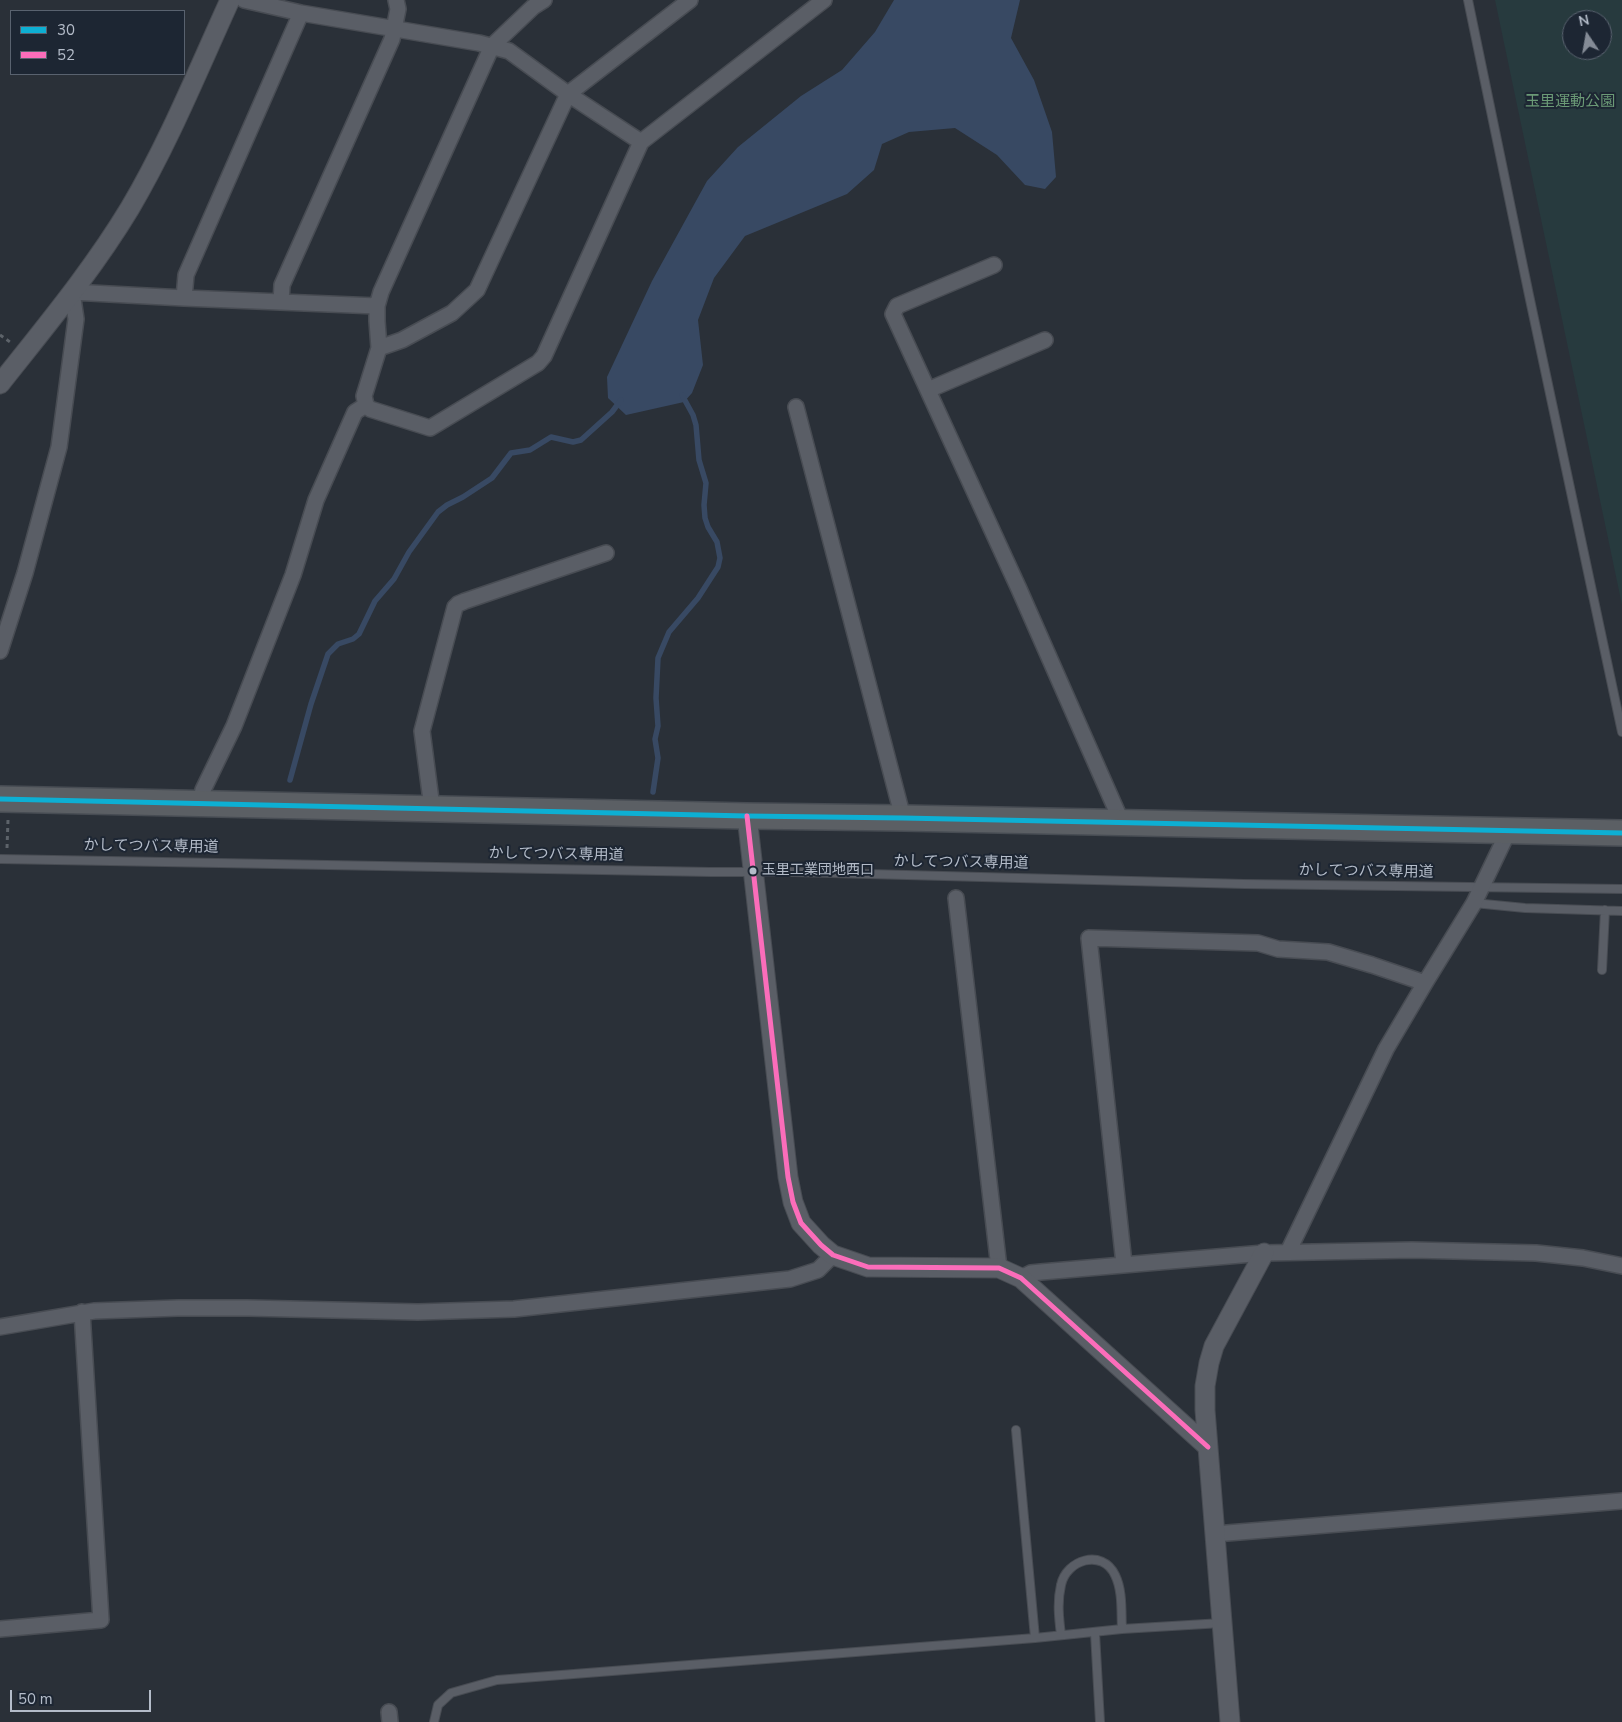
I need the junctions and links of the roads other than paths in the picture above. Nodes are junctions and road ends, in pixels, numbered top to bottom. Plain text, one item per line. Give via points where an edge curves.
1 (230, 0) edge
2 (244, 0) edge
3 (396, 0) edge
4 (690, 0) edge
5 (824, 0) edge
6 (1468, 0) edge
7 (535, 2) edge
8 (301, 14) junction
9 (394, 28) junction
10 (492, 46) junction
11 (568, 94) junction
12 (641, 142) junction
13 (994, 265) dead end
14 (72, 292) junction
15 (184, 298) junction
16 (281, 302) junction
17 (377, 306) junction
18 (1045, 340) dead end
19 (379, 348) junction
20 (0, 384) edge
21 (928, 390) junction
22 (366, 405) junction
23 (796, 407) dead end
24 (606, 553) dead end
25 (2, 634) edge
26 (0, 651) edge
27 (1622, 732) edge
28 (4, 799) edge
29 (200, 803) junction
30 (432, 808) junction
31 (747, 816) junction
32 (903, 818) junction
33 (1122, 823) junction
34 (1508, 832) junction
35 (1622, 833) edge
36 (4, 859) edge
37 (754, 872) junction
38 (1482, 888) junction
39 (1622, 889) edge
40 (956, 898) dead end
41 (1474, 903) junction
42 (1605, 910) junction
43 (1622, 911) edge
44 (1602, 970) dead end
45 (1425, 983) junction
46 (1288, 1252) junction
47 (1264, 1253) junction
48 (833, 1255) junction
49 (1124, 1264) junction
50 (1622, 1266) edge
51 (998, 1268) junction
52 (1021, 1278) junction
53 (82, 1312) junction
54 (0, 1327) edge
55 (1016, 1430) dead end
56 (1208, 1447) junction
57 (1622, 1501) edge
58 (1216, 1534) junction
59 (1222, 1623) junction
60 (0, 1629) edge
61 (1122, 1629) junction
62 (1094, 1633) junction
63 (1061, 1635) junction
64 (1035, 1638) junction
65 (434, 1722) edge
66 (1100, 1722) edge
67 (1230, 1722) edge

1 - 14 street via 156,160 103,251
2 - 8 street
3 - 9 street via 398,9
4 - 11 street
5 - 12 street
6 - 27 lane
7 - 10 street
8 - 9 street
8 - 15 street via 186,275
9 - 10 street
9 - 16 street via 392,39 282,285
10 - 11 street via 509,51
10 - 17 street
11 - 12 street
11 - 19 street via 477,290 452,313 402,340
12 - 22 street via 538,363 430,428
13 - 21 street via 894,310 895,319
14 - 15 street
14 - 20 street
14 - 25 street via 76,319 59,447 25,573
15 - 16 street
16 - 17 street
17 - 19 street
18 - 21 street
19 - 22 street via 364,396
21 - 33 street
22 - 29 street via 355,412 316,500 293,575
23 - 32 street
24 - 30 street via 455,607 422,735
25 - 26 street
28 - 29 highway
29 - 30 highway
30 - 31 highway
31 - 32 highway
31 - 37 street
32 - 33 highway
33 - 34 highway
34 - 35 highway
34 - 38 street
36 - 37 lane, かしてつバス専用道
37 - 38 lane, かしてつバス専用道
37 - 48 street via 793,1202 802,1223
38 - 39 lane, かしてつバス専用道
38 - 41 street
40 - 51 street
41 - 42 lane
41 - 45 street
42 - 43 lane
42 - 44 lane
45 - 46 street via 1386,1050
45 - 49 street via 1328,952 1258,943 1089,938
46 - 47 street
46 - 50 street via 1482,1250 1582,1258
47 - 49 street
47 - 56 street via 1214,1346 1209,1363 1205,1386
48 - 51 street via 868,1267
48 - 53 street via 818,1270 790,1279 514,1309 418,1312 178,1308
49 - 52 street via 1031,1273
51 - 52 street
52 - 56 street
53 - 54 street
53 - 60 street via 101,1620
55 - 64 lane
56 - 58 street
57 - 58 street
58 - 59 street
59 - 61 lane
59 - 67 street
61 - 62 lane
61 - 63 lane via 1115,1575 1107,1563 1096,1559 1084,1560 1070,1570 1061,1583 1058,1604
62 - 63 lane
62 - 66 lane
63 - 64 lane
64 - 65 lane via 497,1680 451,1693 438,1705

